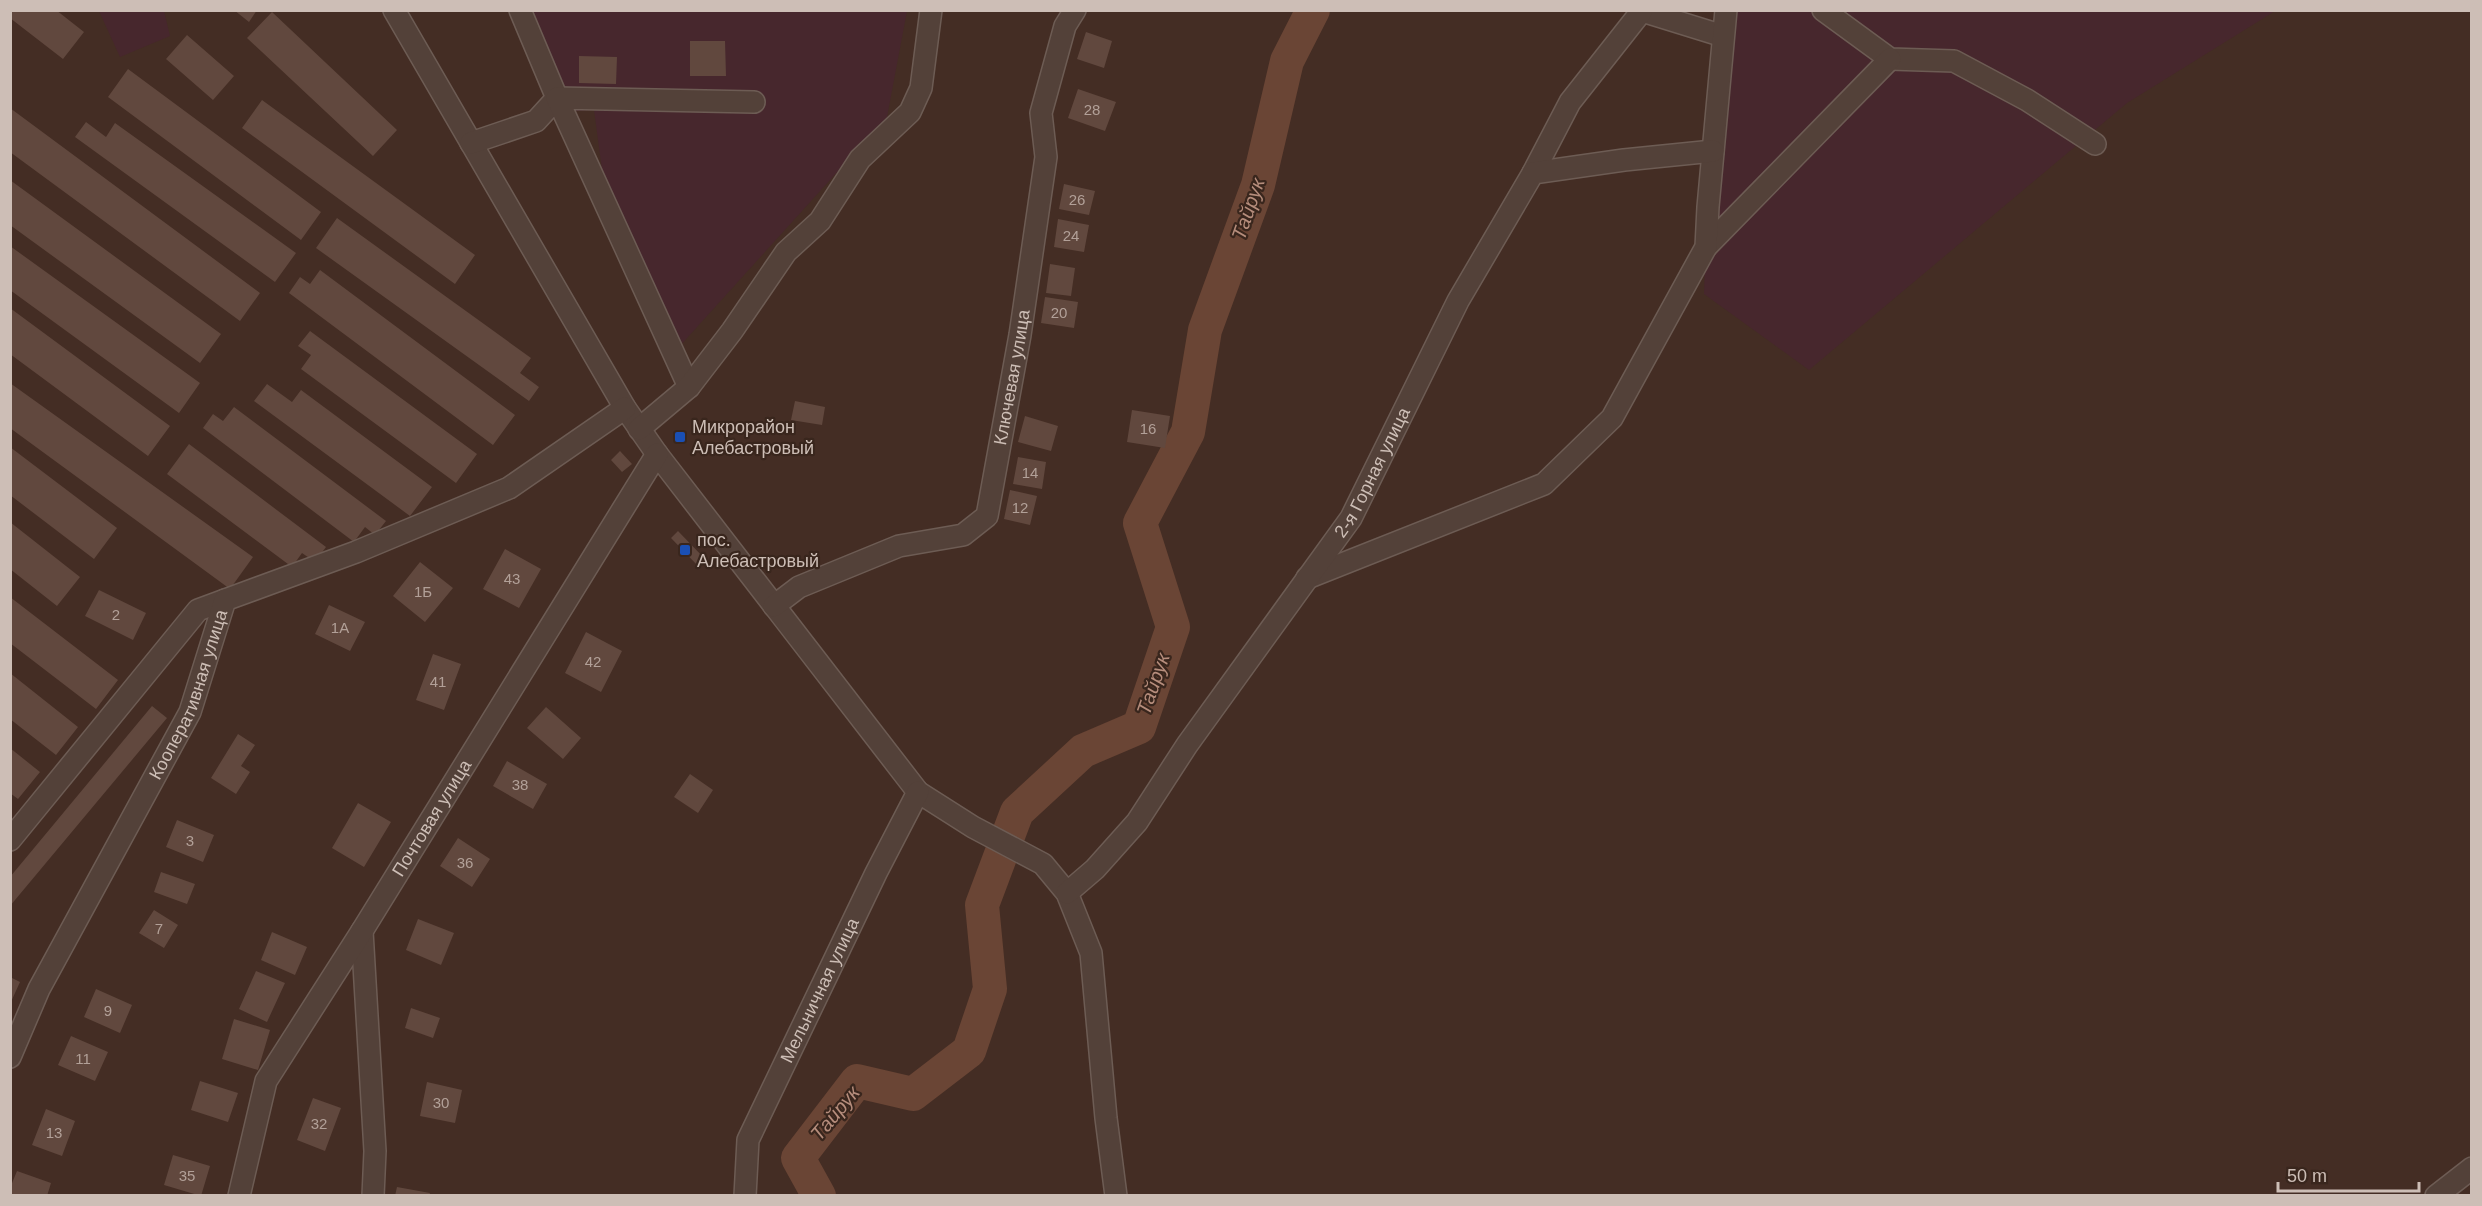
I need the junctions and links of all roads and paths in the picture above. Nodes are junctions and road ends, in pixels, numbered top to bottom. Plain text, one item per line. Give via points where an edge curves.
1 (394, 10) edge
2 (520, 10) edge
3 (931, 10) edge
4 (1076, 10) edge
5 (1726, 10) edge
6 (1823, 10) edge
7 (1640, 11) edge
8 (1723, 36) junction
9 (1890, 59) junction
10 (557, 98) junction
11 (754, 102) dead end
12 (471, 143) junction
13 (2095, 144) dead end
14 (1713, 151) junction
15 (1533, 173) junction
16 (1706, 247) junction
17 (689, 387) junction
18 (625, 408) junction
19 (639, 429) junction
20 (657, 454) junction
21 (1307, 578) junction
22 (225, 600) junction
23 (774, 606) junction
24 (918, 792) junction
25 (10, 840) edge
26 (1068, 893) junction
27 (362, 931) junction
28 (10, 1057) edge
29 (2472, 1168) edge
30 (239, 1196) edge
31 (373, 1196) edge
32 (745, 1196) edge
33 (1116, 1196) edge
34 (2436, 1196) edge

1 - 12 street
2 - 10 street
3 - 17 street via 921,88 909,112 860,159 820,221 786,252
4 - 23 street, Ключевая улица via 1065,26 1041,112 1046,157 1020,335 987,516 963,535 899,546 799,587
5 - 8 street
6 - 9 street
7 - 8 street
7 - 15 street, 2-я Горная улица via 1570,102
8 - 14 street
9 - 13 street via 1954,61 2027,100
9 - 16 street
10 - 11 street
10 - 12 street via 536,121
10 - 17 street
12 - 18 street
14 - 15 street
14 - 16 street
15 - 21 street, 2-я Горная улица via 1458,301 1352,518
16 - 21 street via 1612,418 1544,484
17 - 19 street
18 - 19 street
18 - 22 street, Кооперативная улица via 509,488 356,552
19 - 20 street
20 - 23 street
20 - 27 street, Почтовая улица
21 - 26 street, 2-я Горная улица via 1137,822
22 - 25 street via 198,610
22 - 28 street, Кооперативная улица via 190,712 39,989
23 - 24 street
24 - 26 street via 1043,864
24 - 32 street, Мельничная улица via 748,1140
26 - 33 street via 1091,953
27 - 30 street, Почтовая улица via 266,1081
27 - 31 street via 375,1152
29 - 34 street

